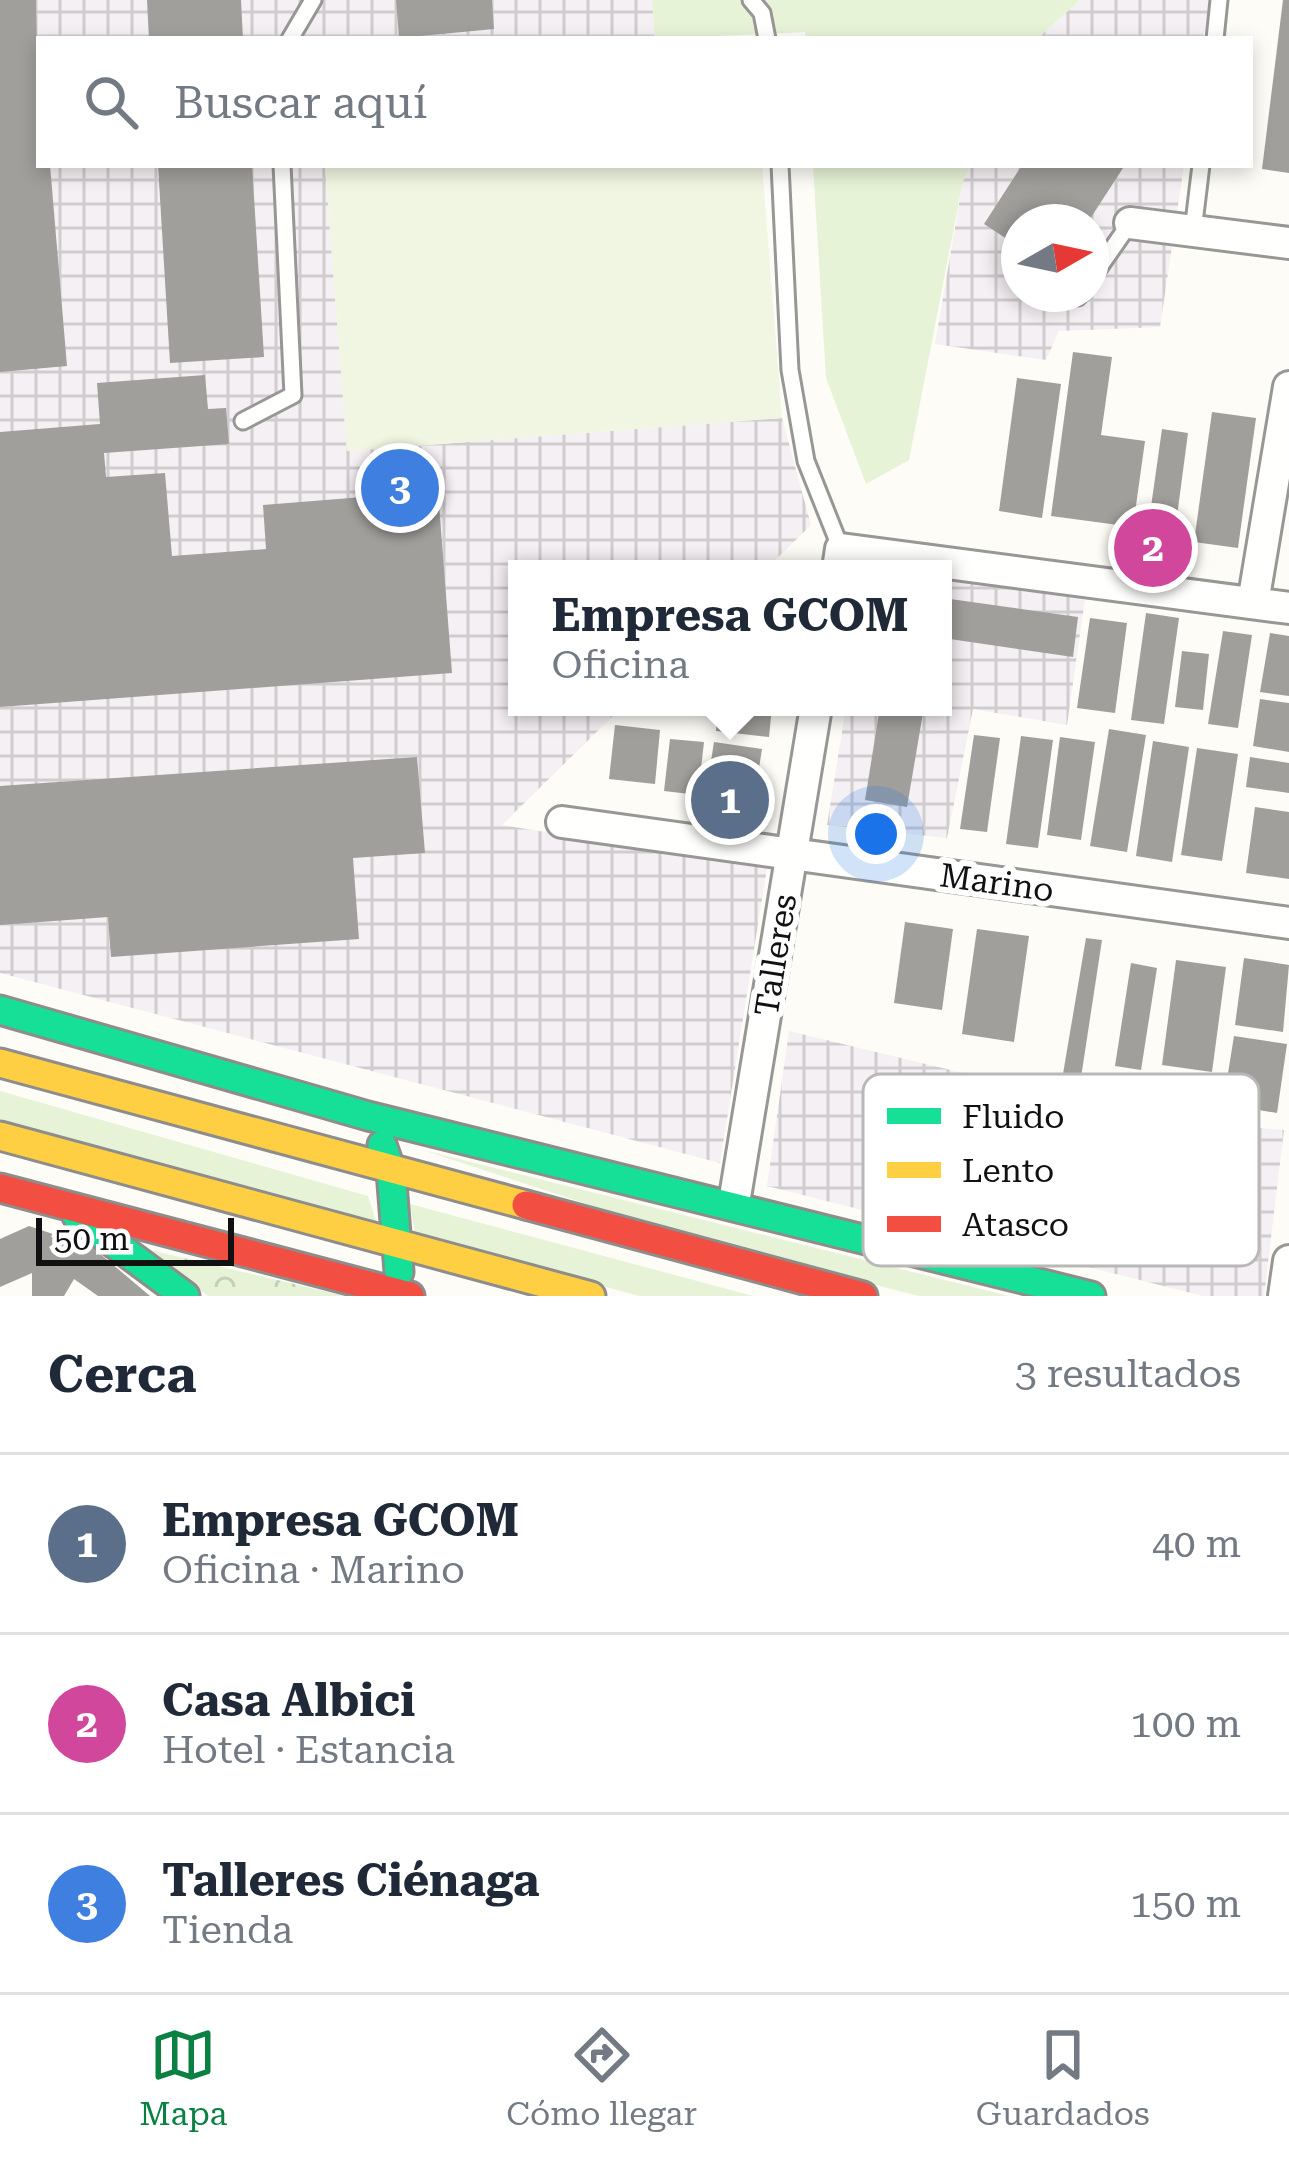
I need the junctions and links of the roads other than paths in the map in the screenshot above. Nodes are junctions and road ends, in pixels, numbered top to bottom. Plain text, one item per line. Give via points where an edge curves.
1 (314, 0) edge
2 (751, 0) edge
3 (1220, 0) edge
4 (292, 36) edge
5 (766, 36) edge
6 (1215, 36) edge
7 (282, 168) edge
8 (780, 168) edge
9 (1201, 168) edge
10 (1130, 224) joint
11 (1193, 231) junction
12 (1289, 243) edge
13 (1109, 254) edge
14 (1289, 387) edge
15 (243, 421) dead end
16 (840, 559) edge
17 (952, 571) edge
18 (1253, 602) junction
19 (1289, 608) edge
20 (815, 716) edge
21 (562, 822) dead end
22 (792, 852) junction
23 (1289, 923) edge
24 (0, 1010) edge
25 (0, 1063) edge
26 (368, 1117) junction
27 (0, 1136) edge
28 (391, 1171) junction
29 (0, 1188) edge
30 (734, 1203) junction
31 (62, 1205) junction
32 (863, 1237) edge
33 (398, 1247) junction
34 (1289, 1261) edge
35 (975, 1266) edge
36 (403, 1295) edge
37 (185, 1296) edge
38 (591, 1296) edge
39 (863, 1296) edge
40 (1090, 1296) edge
41 (1284, 1296) edge

1 - 4 lane
2 - 5 lane
3 - 6 lane
7 - 15 lane via 293,395
8 - 16 lane via 790,370 806,461
9 - 11 lane
10 - 11 street
10 - 13 lane
11 - 12 street
14 - 18 street
17 - 18 street
18 - 19 street
20 - 22 street, Talleres
21 - 22 street, Marino
22 - 23 street, Marino
22 - 30 street, Talleres
24 - 26 main road
25 - 28 main road
26 - 28 main road
26 - 30 main road
27 - 33 main road
28 - 33 main road
28 - 39 main road
29 - 31 main road
30 - 32 main road
31 - 36 main road
31 - 37 main road
33 - 36 main road
33 - 38 main road
34 - 41 street
35 - 40 main road

